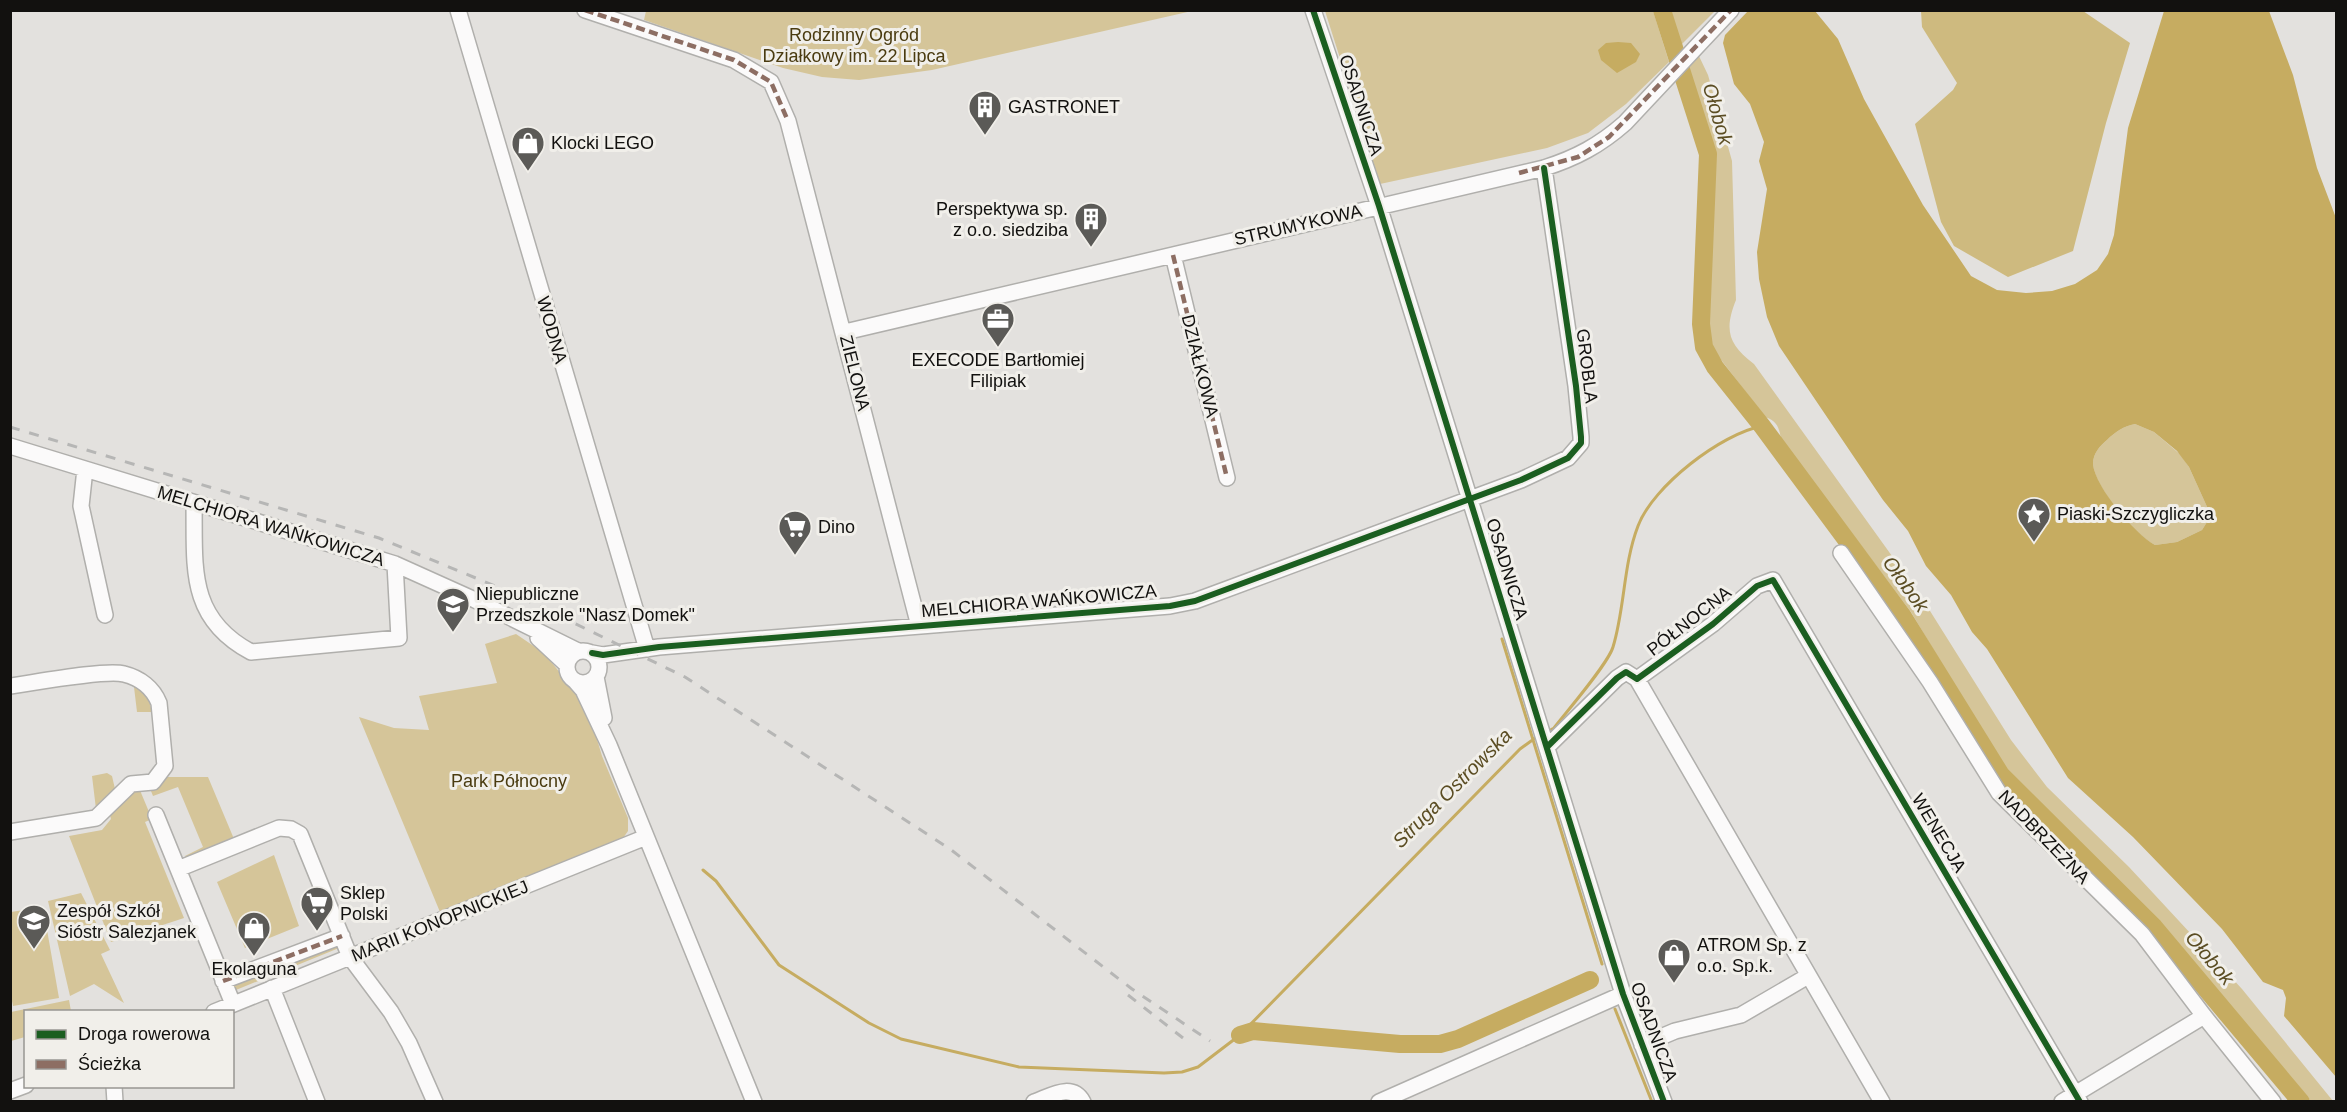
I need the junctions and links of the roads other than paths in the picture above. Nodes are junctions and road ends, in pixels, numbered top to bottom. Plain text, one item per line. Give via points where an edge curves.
1 (458, 10) edge
2 (585, 10) edge
3 (1313, 10) edge
4 (1731, 10) edge
5 (1544, 168) junction
6 (1379, 207) junction
7 (1173, 255) junction
8 (845, 332) junction
9 (10, 446) edge
10 (85, 469) junction
11 (1227, 478) dead end
12 (1470, 500) junction
13 (194, 504) junction
14 (1841, 553) dead end
15 (395, 564) junction
16 (1773, 580) joint
17 (105, 615) dead end
18 (524, 626) junction
19 (919, 626) junction
20 (647, 649) junction
21 (585, 652) junction
22 (567, 665) junction
23 (597, 674) junction
24 (1636, 679) junction
25 (576, 682) junction
26 (10, 686) edge
27 (609, 745) junction
28 (1547, 747) junction
29 (156, 815) dead end
30 (10, 832) edge
31 (646, 837) junction
32 (178, 870) junction
33 (342, 936) junction
34 (350, 957) junction
35 (1808, 976) junction
36 (224, 981) junction
37 (272, 988) junction
38 (1623, 994) junction
39 (233, 1004) junction
40 (216, 1010) edge
41 (2204, 1016) junction
42 (1642, 1045) junction
43 (2072, 1099) edge
44 (316, 1101) edge
45 (435, 1101) edge
46 (754, 1101) edge
47 (1034, 1101) edge
48 (1083, 1101) edge
49 (1379, 1101) edge
50 (1664, 1101) edge
51 (1882, 1101) edge
52 (2273, 1101) edge

1 - 20 street, WODNA
2 - 8 street, ZIELONA via 734,60 771,82 788,121
3 - 6 street, OSADNICZA
4 - 5 street, STRUMYKOWA via 1609,137 1578,157
5 - 6 street, STRUMYKOWA
5 - 12 street, GROBLA via 1581,443 1561,462
6 - 7 street, STRUMYKOWA
6 - 12 street, OSADNICZA
7 - 8 street, STRUMYKOWA
7 - 11 street, DZIAŁKOWA
8 - 19 street, ZIELONA
9 - 10 street, MELCHIORA WAŃKOWICZA
10 - 13 street, MELCHIORA WAŃKOWICZA
10 - 17 street via 81,506
12 - 19 street, MELCHIORA WAŃKOWICZA via 1195,601
12 - 28 street, OSADNICZA
13 - 15 street, MELCHIORA WAŃKOWICZA
13 - 15 street via 194,560 201,603 224,633 251,652 399,638
14 - 41 street, NADBRZEŻNA via 1930,682 1999,793 2142,934
15 - 18 street, MELCHIORA WAŃKOWICZA
16 - 24 street, PÓŁNOCNA via 1757,585 1713,624
16 - 43 street, WENECJA
18 - 21 street, MELCHIORA WAŃKOWICZA
18 - 22 street, MELCHIORA WAŃKOWICZA
19 - 20 street, MELCHIORA WAŃKOWICZA
20 - 21 street, MELCHIORA WAŃKOWICZA via 603,655
20 - 23 street, MELCHIORA WAŃKOWICZA
21 - 22 street via 569,658
21 - 23 street via 598,662
22 - 25 street
23 - 25 street via 587,683
23 - 27 street
24 - 28 street, PÓŁNOCNA via 1626,672 1617,678
24 - 35 street, PÓŁNOCNA
25 - 27 street
26 - 30 street via 122,673 140,681 159,703 165,766 153,782 131,784 96,818
27 - 31 street
28 - 38 street, OSADNICZA
29 - 32 street
31 - 34 street, MARII KONOPNICKIEJ
31 - 46 street
32 - 33 street via 279,828 291,829 304,839
32 - 36 street
33 - 34 street
33 - 36 street, MARII KONOPNICKIEJ
34 - 37 street, MARII KONOPNICKIEJ
34 - 45 street via 391,1012
35 - 42 street via 1741,1015 1675,1031
35 - 51 street, PÓŁNOCNA
36 - 39 street
37 - 39 street, MARII KONOPNICKIEJ
37 - 44 street
38 - 42 street, OSADNICZA
38 - 49 street
39 - 40 street, MARII KONOPNICKIEJ
41 - 43 street
41 - 52 street, NADBRZEŻNA
42 - 50 street, OSADNICZA
47 - 48 street via 1069,1090 1079,1094

